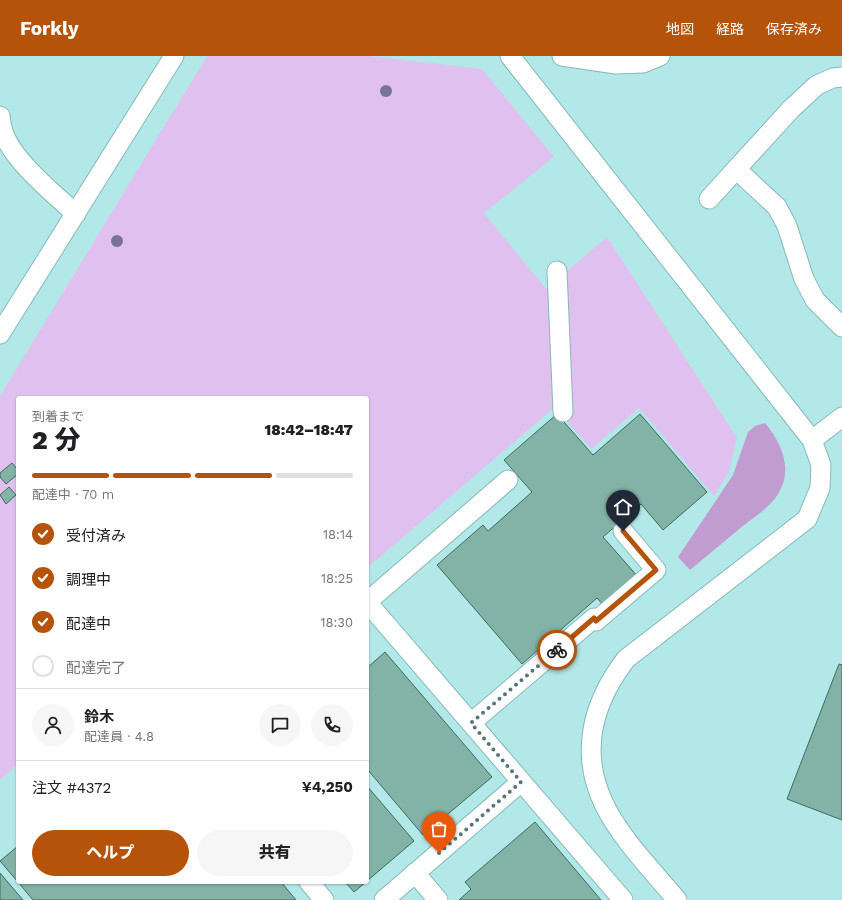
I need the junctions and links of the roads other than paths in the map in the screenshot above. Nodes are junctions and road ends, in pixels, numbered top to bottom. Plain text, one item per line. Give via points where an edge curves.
1 (174, 56) edge
2 (510, 56) edge
3 (562, 56) edge
4 (660, 56) edge
5 (842, 77) edge
6 (0, 116) edge
7 (736, 170) junction
8 (709, 199) dead end
9 (76, 214) junction
10 (557, 271) dead end
11 (842, 327) edge
12 (0, 334) edge
13 (563, 412) dead end
14 (842, 417) edge
15 (812, 440) junction
16 (508, 480) dead end
17 (623, 531) dead end
18 (369, 600) edge
19 (369, 604) edge
20 (471, 723) junction
21 (521, 782) junction
22 (415, 874) junction
23 (311, 884) edge
24 (324, 900) edge
25 (384, 900) edge
26 (438, 900) edge
27 (622, 900) edge
28 (677, 900) edge

1 - 9 street
2 - 15 street
3 - 4 street via 616,64 643,63
5 - 7 street via 817,85 791,109
6 - 9 street via 3,132 14,153
7 - 8 street
7 - 11 street via 777,207 787,226 815,300
9 - 12 street
10 - 13 street
14 - 15 street
15 - 28 street via 821,465 820,488 807,519 626,659 610,679 599,703 592,728 591,754 595,779 604,803 625,836
16 - 18 street
17 - 20 street via 656,570 596,621 594,618
19 - 20 street
20 - 21 street
21 - 22 street
21 - 27 street
22 - 25 street
22 - 26 street
23 - 24 street

